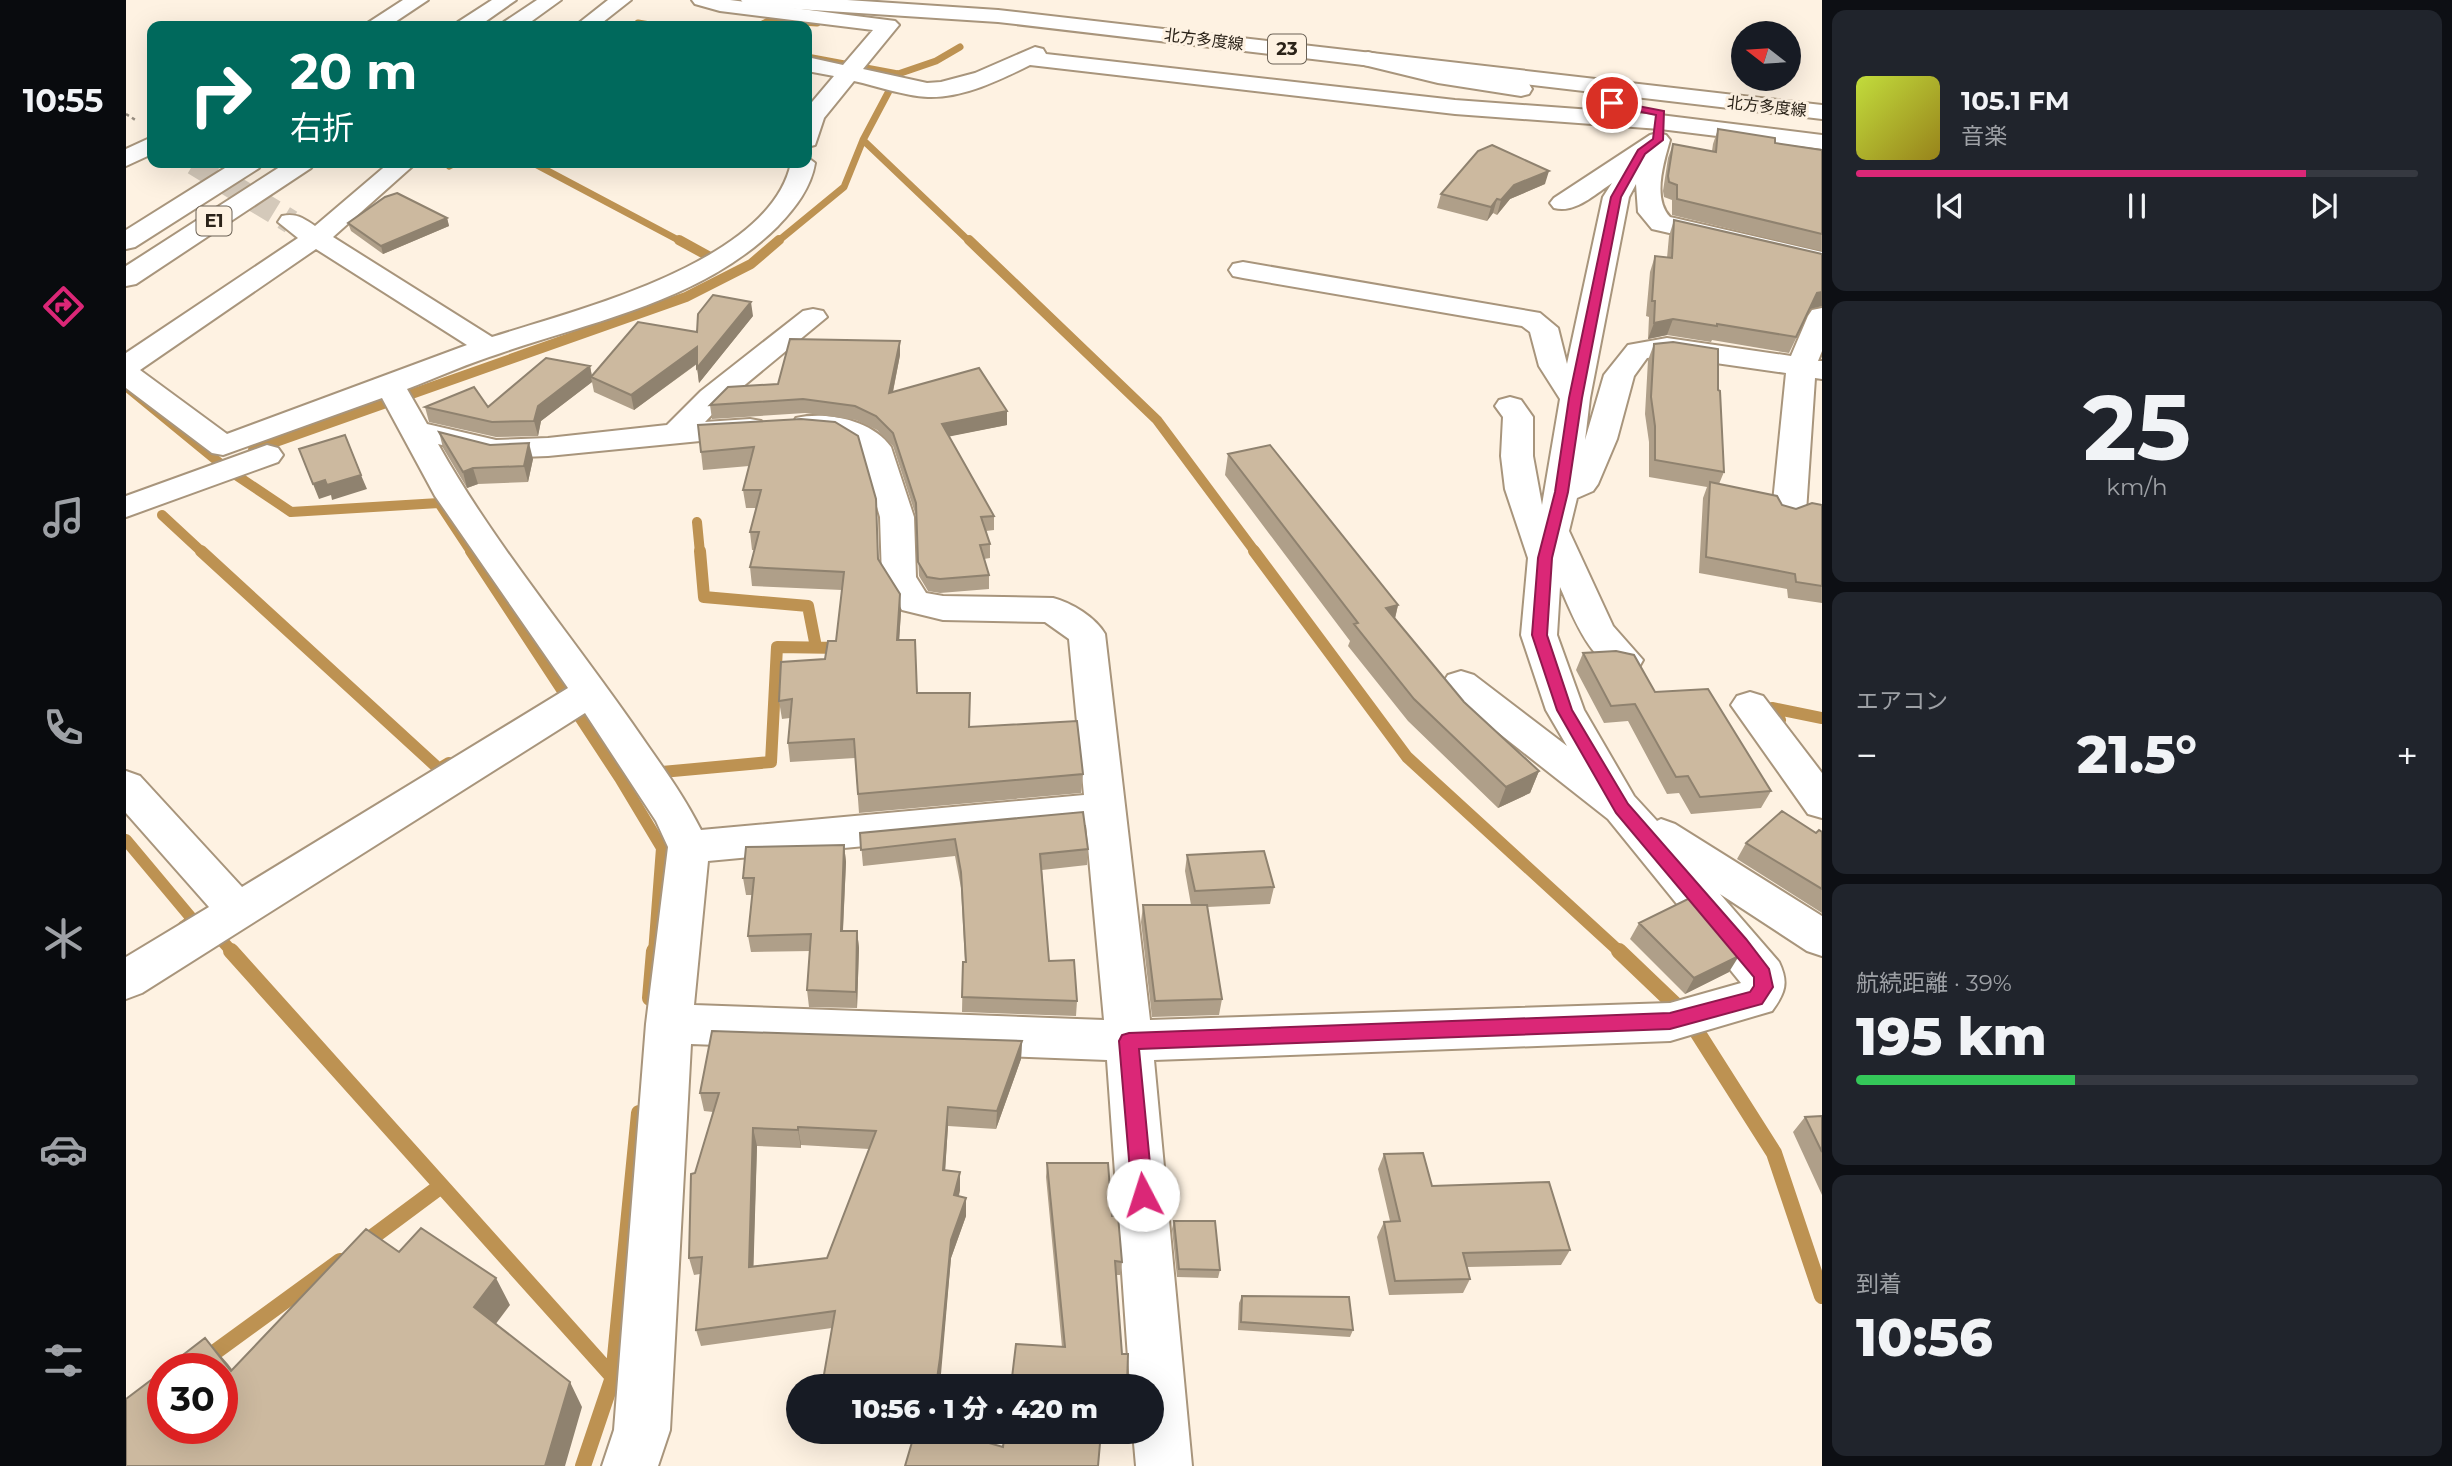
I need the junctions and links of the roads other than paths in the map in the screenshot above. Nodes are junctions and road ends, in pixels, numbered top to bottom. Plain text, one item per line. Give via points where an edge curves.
1 (418, 0) edge
2 (506, 0) edge
3 (551, 0) edge
4 (621, 0) edge
5 (702, 0) edge
6 (751, 0) edge
7 (382, 21) edge
8 (473, 21) edge
9 (519, 21) edge
10 (592, 21) edge
11 (1357, 57) junction
12 (812, 65) edge
13 (846, 72) junction
14 (1822, 112) edge
15 (812, 117) edge
16 (1822, 124) edge
17 (1655, 132) junction
18 (1822, 142) edge
19 (147, 147) edge
20 (126, 159) edge
21 (242, 168) edge
22 (294, 168) edge
23 (398, 168) edge
24 (421, 168) edge
25 (801, 168) edge
26 (367, 195) junction
27 (1563, 203) dead end
28 (291, 222) tunnel mouth
29 (317, 237) junction
30 (126, 241) edge
31 (1822, 260) edge
32 (1243, 270) dead end
33 (126, 278) edge
34 (1822, 316) edge
35 (813, 317) dead end
36 (489, 348) junction
37 (126, 366) edge
38 (1812, 368) edge
39 (126, 374) edge
40 (1575, 398) junction
41 (1510, 406) dead end
42 (402, 408) junction
43 (676, 433) junction
44 (1562, 492) junction
45 (126, 507) edge
46 (1789, 512) edge
47 (1548, 543) junction
48 (1625, 660) edge
49 (1461, 684) dead end
50 (590, 692) junction
51 (1750, 705) dead end
52 (126, 786) edge
53 (1822, 803) edge
54 (1107, 808) junction
55 (1622, 808) junction
56 (689, 847) junction
57 (237, 910) junction
58 (1822, 938) edge
59 (126, 980) edge
60 (669, 1024) junction
61 (1129, 1041) junction
62 (630, 1466) edge
63 (1164, 1466) edge

1 - 7 main road
2 - 8 main road
3 - 9 main road
4 - 10 main road
5 - 13 main road via 888,25
6 - 11 main road, 北方多度線 / 23 via 998,16
11 - 14 main road, 北方多度線 / 23
11 - 17 main road
12 - 13 main road
13 - 15 main road
13 - 17 main road via 927,90 944,89 1031,56
16 - 17 main road
17 - 18 main road
17 - 27 main road
17 - 31 main road via 1648,183 1650,212 1661,223
17 - 40 main road via 1616,197
19 - 20 main road
21 - 30 main road, E1
22 - 33 main road, E1
23 - 26 main road
24 - 26 main road via 401,182
25 - 36 main road via 793,193 765,227 693,276
26 - 29 main road
28 - 29 main road
29 - 36 main road
29 - 37 main road
32 - 40 main road via 1530,318 1544,328 1548,357
34 - 38 main road
35 - 43 main road via 712,397
36 - 42 main road
38 - 44 main road via 1667,347 1638,351 1619,374 1601,439 1582,484
38 - 46 main road
39 - 42 main road via 223,446
40 - 44 main road
41 - 47 main road via 1518,416 1515,453 1524,505
42 - 43 main road via 444,435 495,449
42 - 45 main road
42 - 50 main road via 450,496
43 - 54 main road via 803,425 845,428 875,447 897,517 899,577 914,602 943,608 1053,610 1087,634
44 - 47 main road
47 - 48 main road via 1598,632
47 - 55 main road via 1539,635 1565,710
49 - 55 main road
50 - 56 main road via 673,814
50 - 57 main road
51 - 53 main road
52 - 57 main road
54 - 56 main road
54 - 61 main road
55 - 58 main road
55 - 61 main road via 1763,975 1756,998 1670,1021
56 - 60 main road
57 - 59 main road
60 - 61 main road
60 - 62 main road via 642,1430
61 - 63 main road

